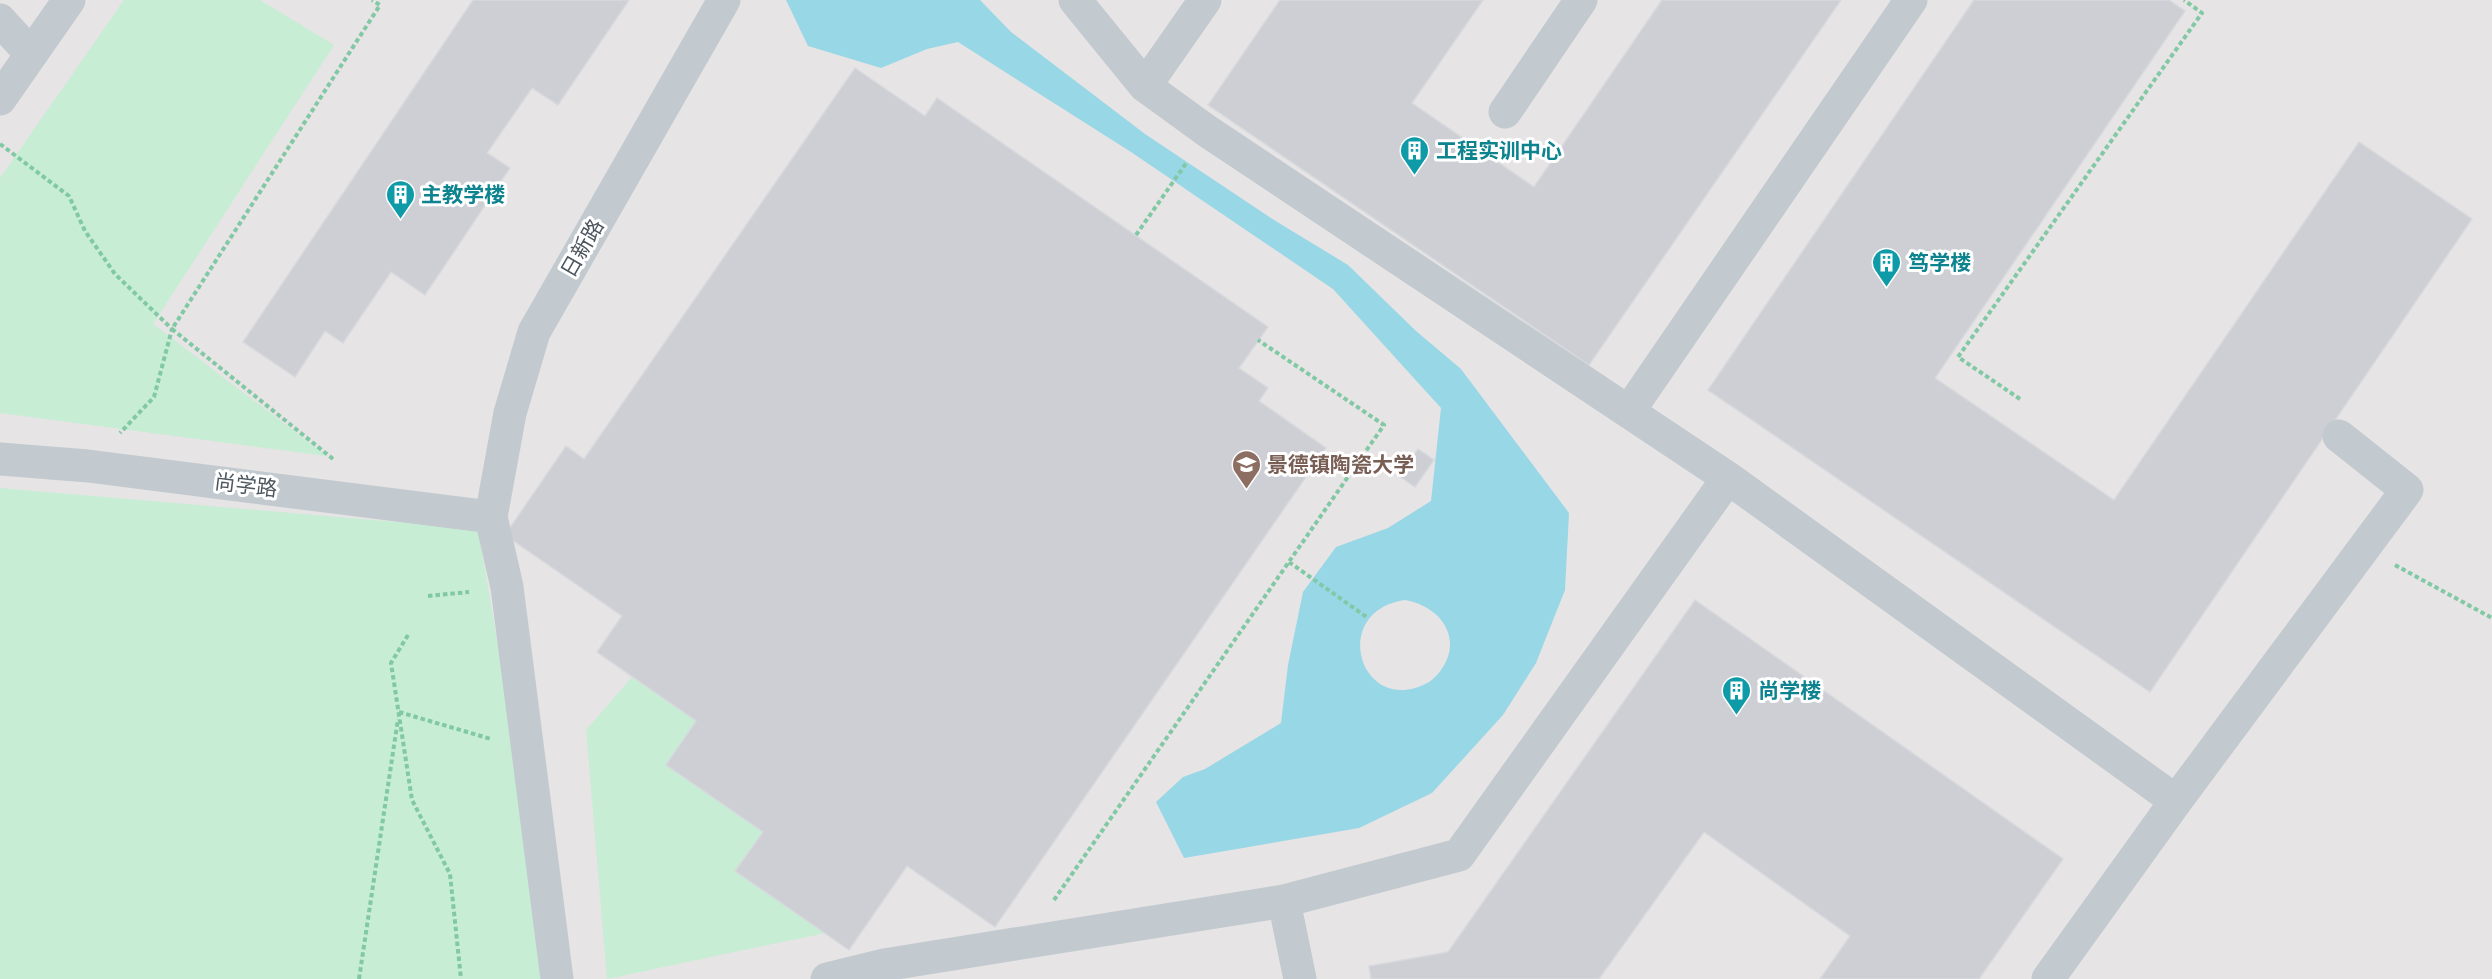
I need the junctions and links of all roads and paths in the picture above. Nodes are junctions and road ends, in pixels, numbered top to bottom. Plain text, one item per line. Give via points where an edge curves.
1 (69, 0) edge
2 (372, 0) edge
3 (724, 0) edge
4 (1075, 0) edge
5 (1205, 0) edge
6 (1581, 0) edge
7 (1911, 0) edge
8 (2184, 0) edge
9 (0, 20) edge
10 (31, 54) junction
11 (1144, 86) junction
12 (0, 99) edge
13 (1505, 112) dead end
14 (1207, 131) junction
15 (0, 144) edge
16 (1136, 235) dead end
17 (172, 329) junction
18 (1258, 340) dead end
19 (2020, 399) dead end
20 (1629, 411) junction
21 (2339, 436) dead end
22 (0, 459) edge
23 (333, 459) dead end
24 (88, 466) junction
25 (1728, 478) junction
26 (491, 517) junction
27 (2362, 548) junction
28 (1289, 562) junction
29 (1368, 618) dead end
30 (2492, 618) edge
31 (408, 635) dead end
32 (399, 712) junction
33 (528, 750) junction
34 (2176, 801) junction
35 (1284, 901) junction
36 (1024, 942) junction
37 (929, 968) edge
38 (885, 972) edge
39 (359, 979) edge
40 (461, 979) edge
41 (557, 979) edge
42 (827, 979) edge
43 (1300, 979) edge
44 (2048, 979) edge

1 - 10 lane
2 - 17 path via 380,5
3 - 26 lane, 日新路 via 534,333 510,413
4 - 11 lane
5 - 11 lane
6 - 13 lane
7 - 20 lane
8 - 19 path via 2202,13 1958,357
9 - 10 lane
10 - 12 lane
11 - 14 lane
14 - 16 path
14 - 20 lane
15 - 17 path via 69,196 86,231 115,274
17 - 23 path
17 - 24 path via 154,397
18 - 28 path via 1384,425
20 - 25 lane
21 - 27 lane via 2407,490
22 - 24 lane, 尚学路
24 - 26 lane, 尚学路
25 - 34 lane
25 - 35 lane via 1459,855
26 - 33 lane via 507,587
27 - 30 path
27 - 34 lane
28 - 29 path
28 - 36 path
31 - 32 path via 391,663
32 - 33 path
32 - 39 path
32 - 40 path via 412,800 450,874
33 - 41 lane
34 - 44 lane
35 - 36 lane
35 - 43 lane
36 - 37 lane
37 - 38 lane
38 - 42 lane

